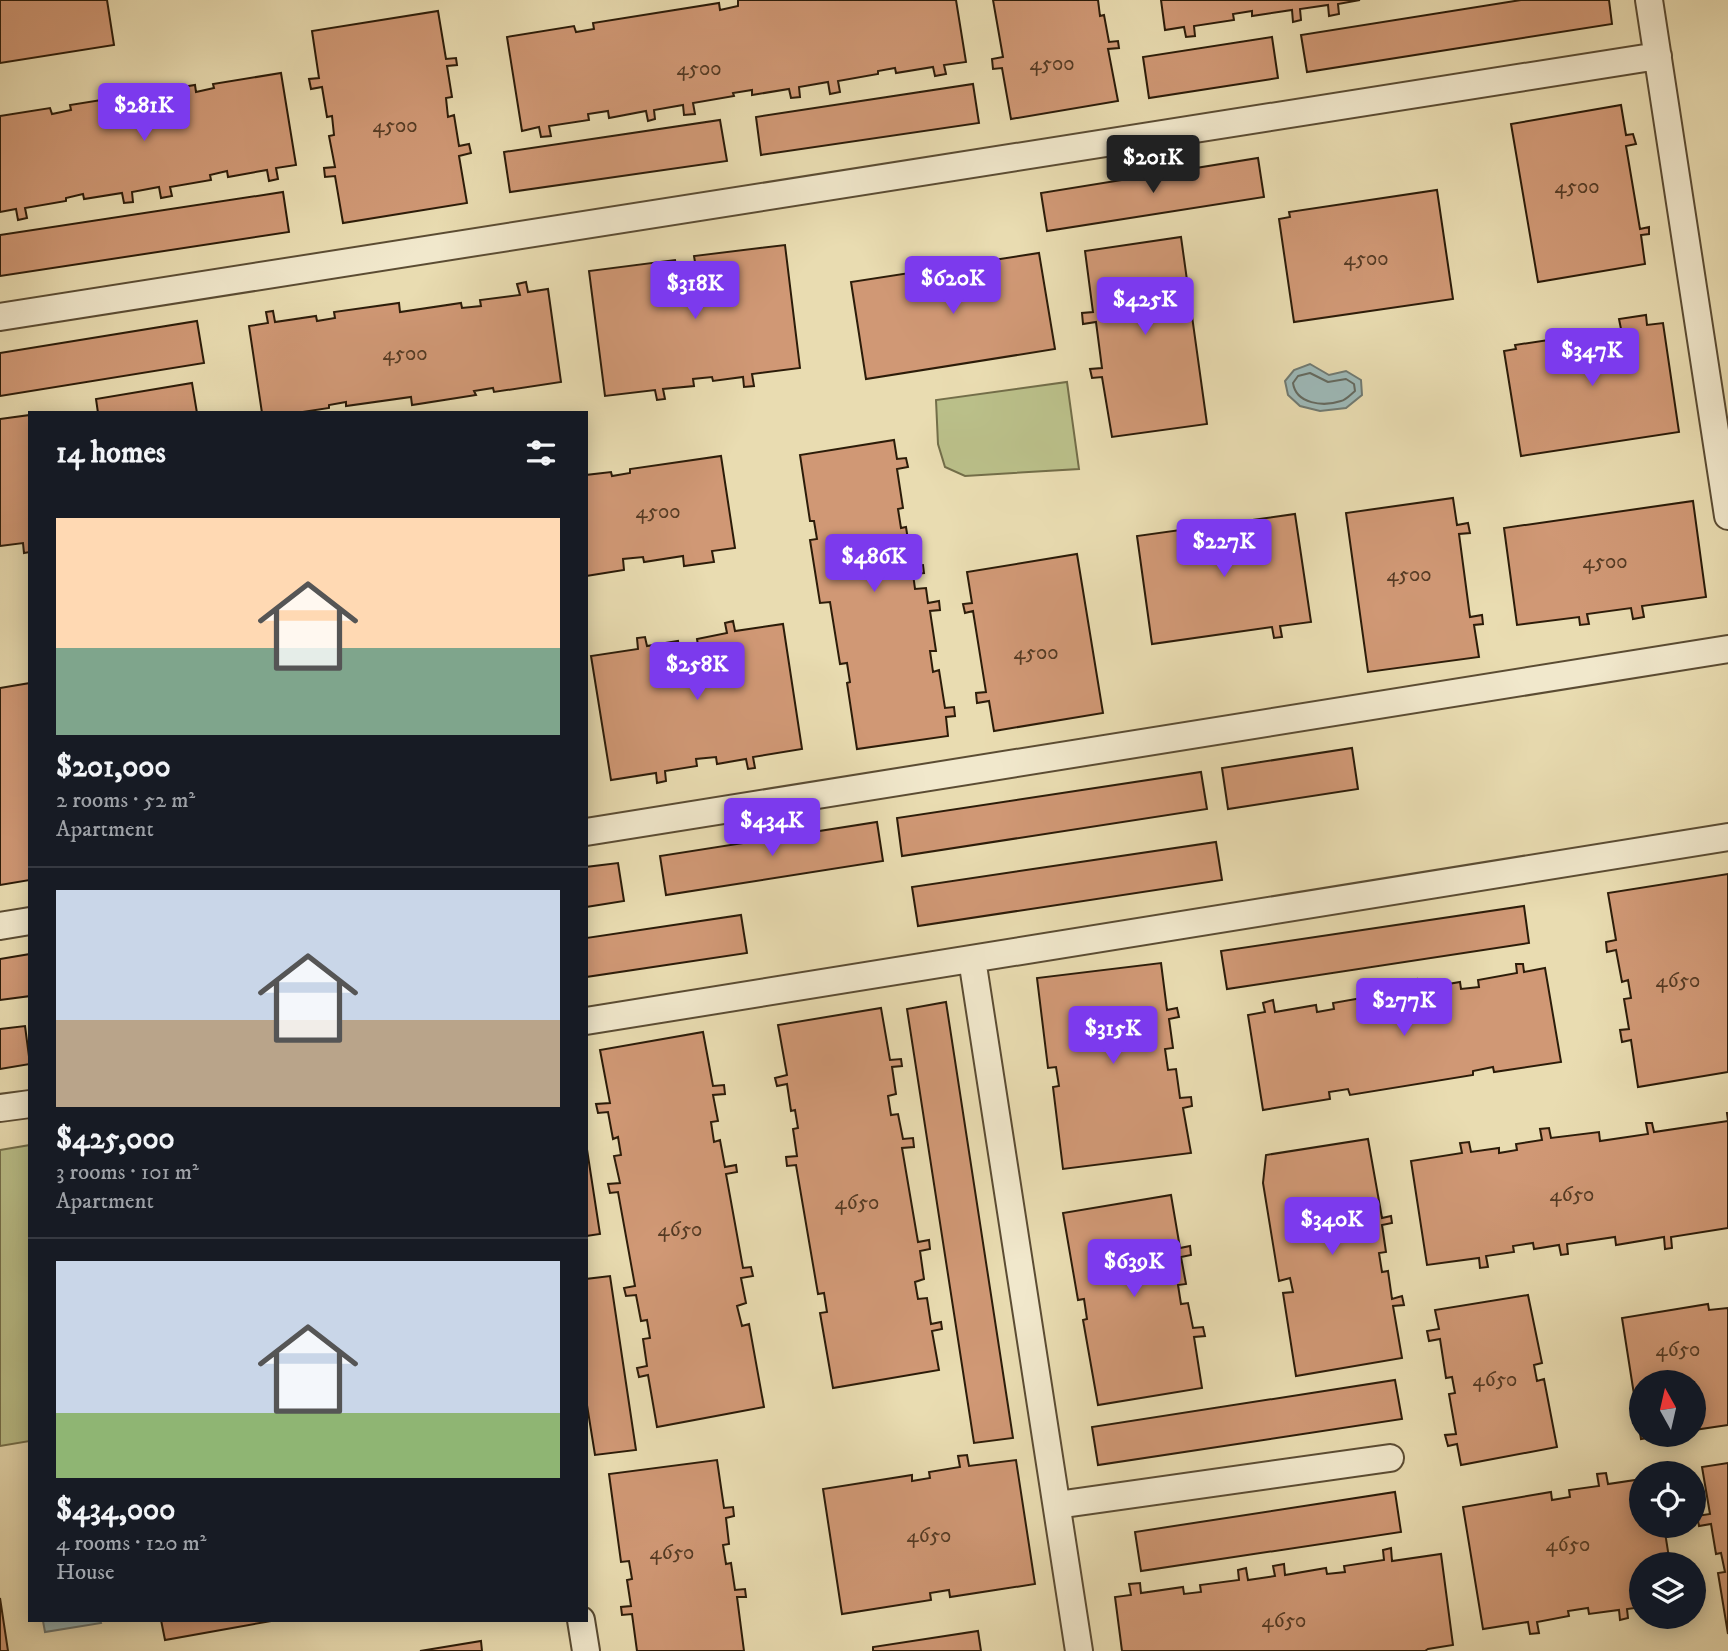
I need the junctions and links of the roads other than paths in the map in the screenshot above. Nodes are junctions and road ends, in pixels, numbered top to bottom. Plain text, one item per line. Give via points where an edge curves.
1 (1649, 0) edge
2 (1658, 56) junction
3 (0, 317) edge
4 (1728, 516) edge
5 (1728, 649) edge
6 (588, 832) edge
7 (1728, 837) edge
8 (28, 921) edge
9 (0, 926) edge
10 (972, 959) junction
11 (588, 1021) edge
12 (28, 1104) edge
13 (0, 1108) edge
14 (1390, 1458) dead end
15 (1056, 1505) junction
16 (581, 1622) edge
17 (586, 1651) edge
18 (1079, 1651) edge

1 - 2 lane
2 - 3 lane
2 - 4 lane
5 - 6 lane
7 - 10 lane
8 - 9 lane
10 - 11 lane
10 - 15 lane
12 - 13 lane
14 - 15 lane
15 - 18 lane
16 - 17 lane

